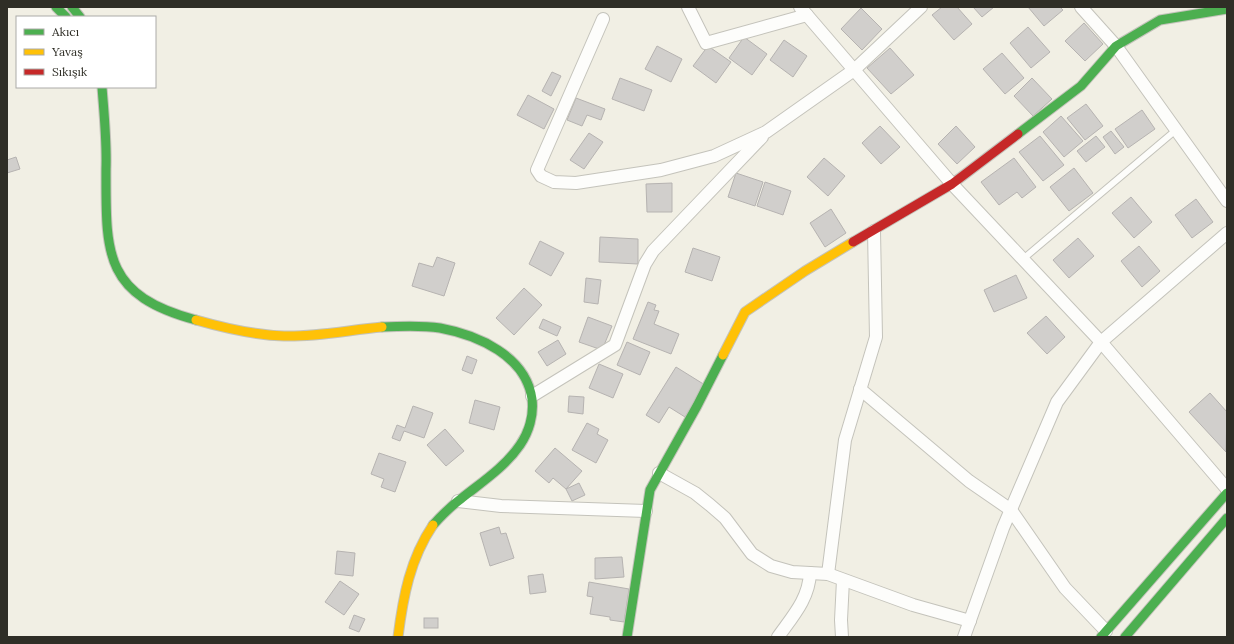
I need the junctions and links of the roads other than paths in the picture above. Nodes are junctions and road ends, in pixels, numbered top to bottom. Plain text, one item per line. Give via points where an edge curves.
1 (56, 7) edge
2 (72, 7) edge
3 (688, 7) edge
4 (921, 7) edge
5 (1081, 7) edge
6 (1227, 9) edge
7 (804, 11) edge
8 (65, 16) edge
9 (79, 16) edge
10 (603, 19) dead end
11 (1116, 46) junction
12 (854, 70) junction
13 (102, 88) edge
14 (1176, 130) junction
15 (766, 132) junction
16 (952, 184) junction
17 (1227, 201) edge
18 (874, 230) junction
19 (1227, 233) edge
20 (1023, 259) junction
21 (1101, 342) junction
22 (860, 389) junction
23 (532, 396) junction
24 (659, 473) junction
25 (1227, 489) edge
26 (1227, 493) edge
27 (458, 501) junction
28 (1011, 510) junction
29 (646, 511) junction
30 (1227, 518) edge
31 (810, 573) junction
32 (828, 574) junction
33 (843, 580) junction
34 (970, 621) junction
35 (1104, 634) edge
36 (398, 637) edge
37 (627, 637) edge
38 (778, 637) edge
39 (842, 637) edge
40 (964, 637) edge
41 (1125, 637) edge

1 - 8 street
2 - 9 street
3 - 7 street via 706,43
4 - 12 street
5 - 11 street
6 - 11 street via 1160,20
7 - 12 street
10 - 15 street via 537,170 541,176 554,182 576,183 661,170 714,156
11 - 14 street
11 - 16 street via 1081,86
12 - 15 street
12 - 16 street
13 - 23 street via 109,251 122,277 132,290 146,300 184,317 244,332 293,336 422,326 462,333 482,341 506,357 520,370 529,384
14 - 17 street
14 - 20 lane
15 - 23 street via 653,251 645,264 615,345
16 - 18 street
16 - 20 street
18 - 22 street via 876,337
18 - 24 street via 805,271 746,312 698,406
19 - 21 street
20 - 21 street
21 - 25 street
21 - 28 street via 1058,402
22 - 28 street via 969,481
22 - 32 street via 845,440
23 - 27 street via 531,421 518,449 508,461
24 - 29 street via 650,490
24 - 31 street via 710,505 725,518 752,554 761,561 782,570
26 - 35 street
27 - 29 street via 502,506
27 - 36 street via 432,527 417,555 404,595
28 - 34 street
28 - 35 street via 1065,588
29 - 37 street
30 - 41 street
31 - 32 street
31 - 38 street via 805,597
32 - 33 street
33 - 34 street via 934,612
33 - 39 street via 840,620
34 - 40 street

